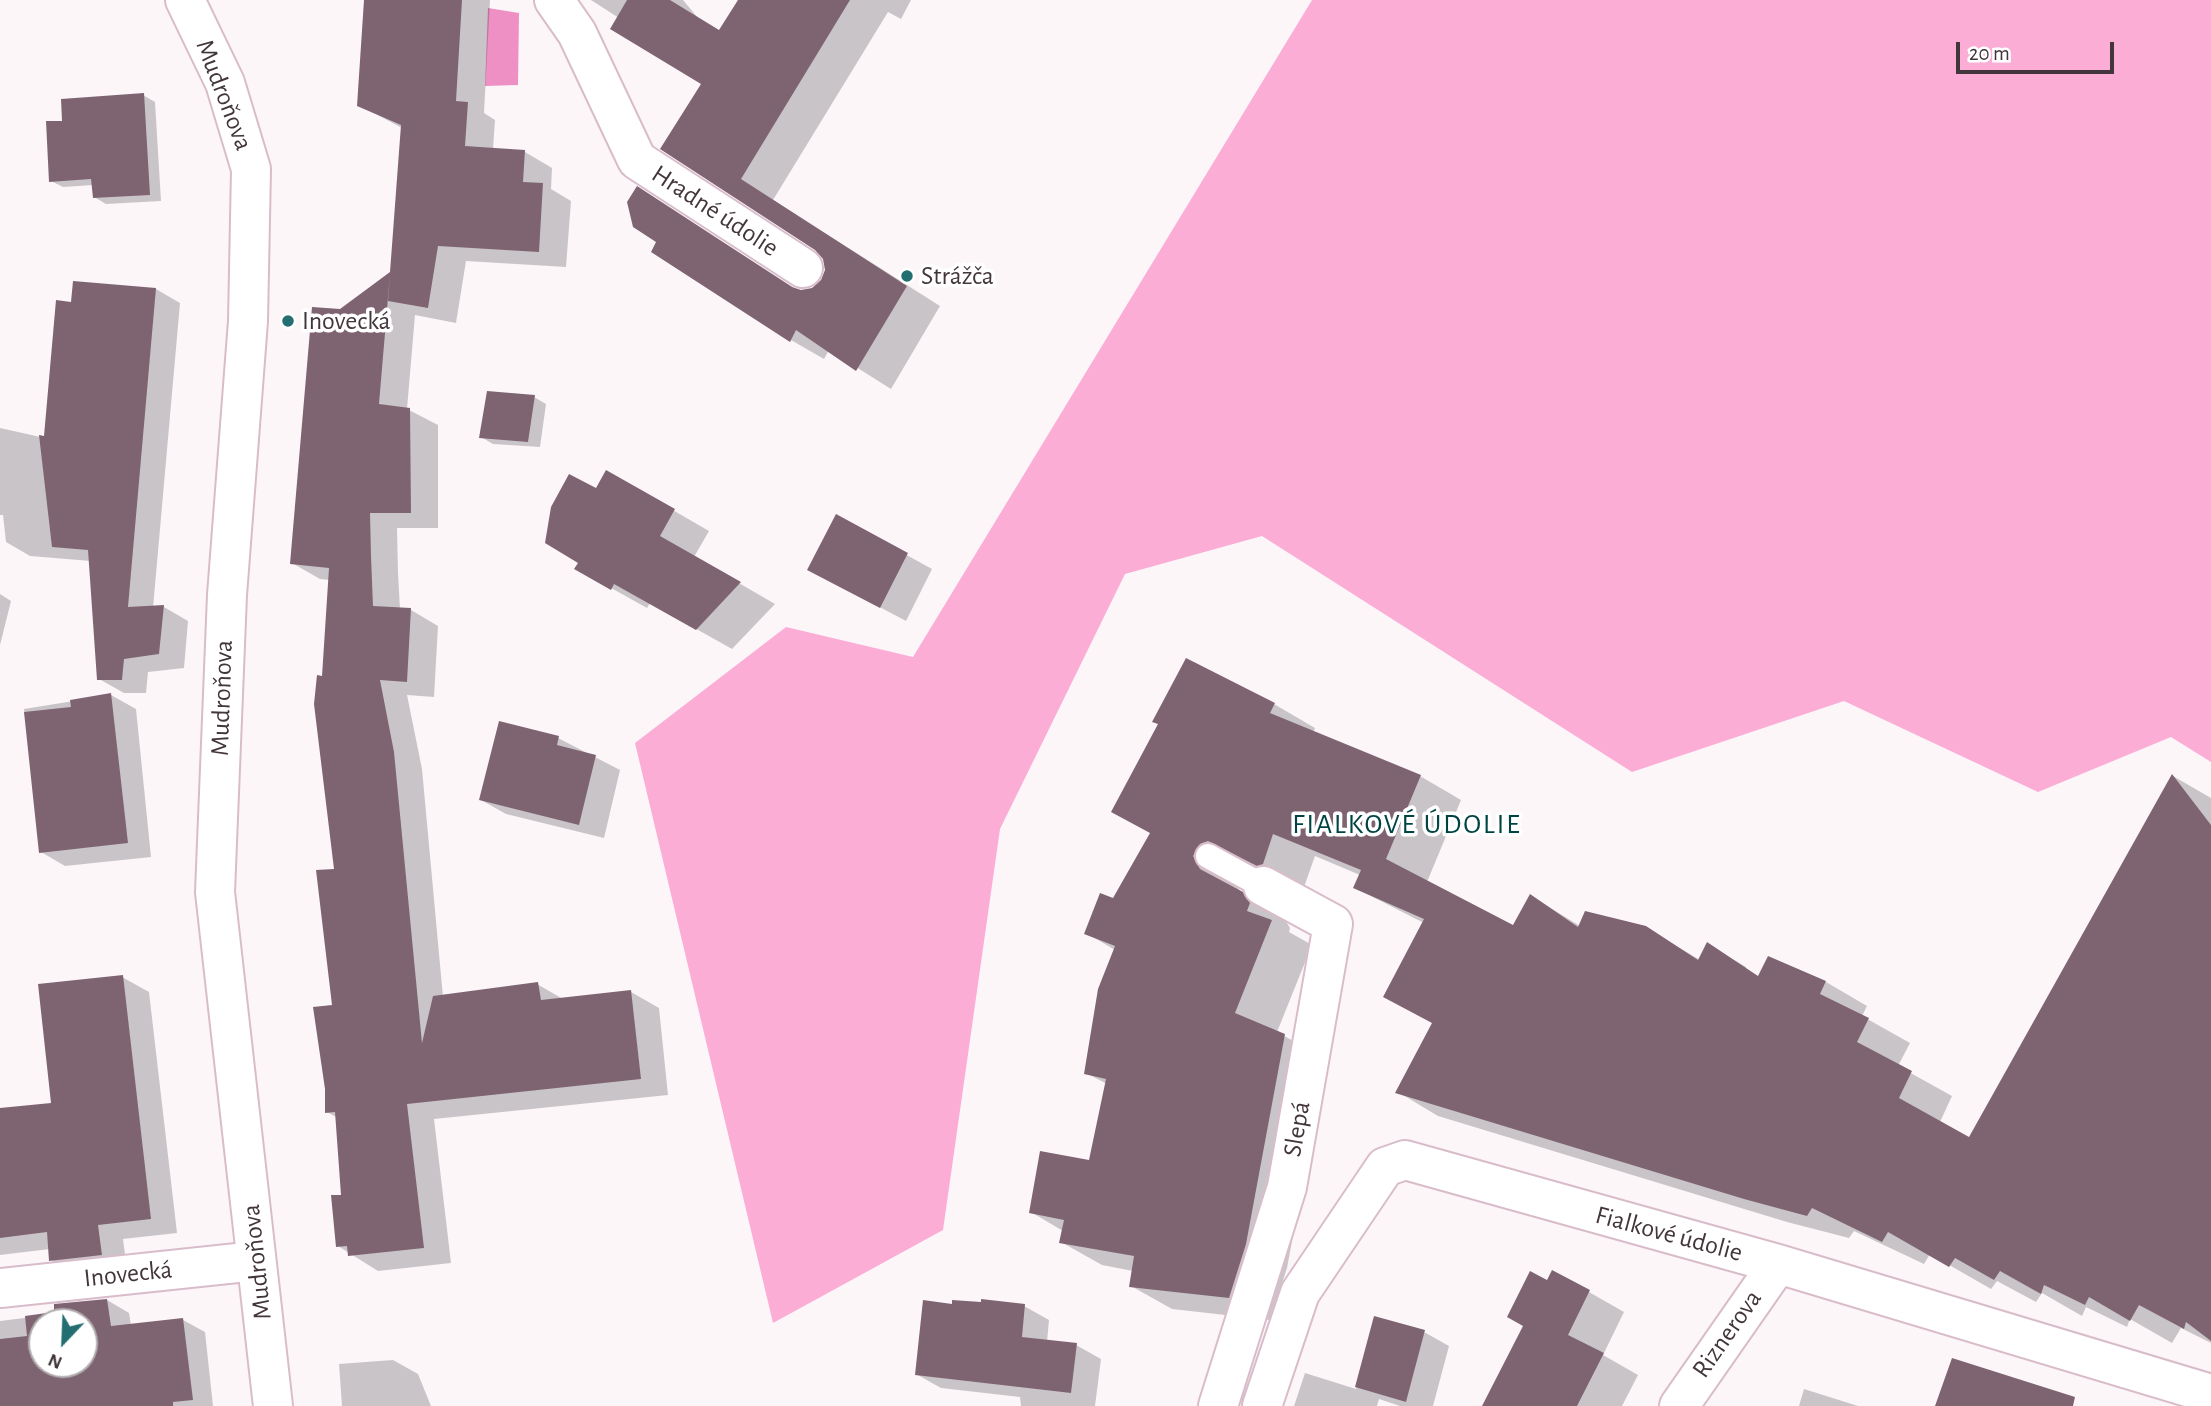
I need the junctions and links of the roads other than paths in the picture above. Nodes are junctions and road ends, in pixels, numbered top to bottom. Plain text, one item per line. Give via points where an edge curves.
1 (185, 0) edge
2 (554, 0) edge
3 (803, 268) dead end
4 (1208, 856) dead end
5 (1263, 886) joint
6 (256, 1261) junction
7 (1778, 1264) junction
8 (0, 1288) edge
9 (2211, 1394) edge
10 (273, 1406) edge
11 (1218, 1406) edge
12 (1262, 1406) edge
13 (1679, 1406) edge

1 - 6 street, Mudroňova via 225,83 251,169 248,321 226,595 215,892
2 - 3 street, Hradné údolie via 577,33 637,160
4 - 5 lane
5 - 11 street, Slepá via 1333,924 1287,1187
6 - 8 street, Inovecká
6 - 10 street, Mudroňova
7 - 9 street, Fialkové údolie
7 - 12 street, Fialkové údolie via 1405,1160 1385,1167 1300,1293
7 - 13 street, Riznerova

